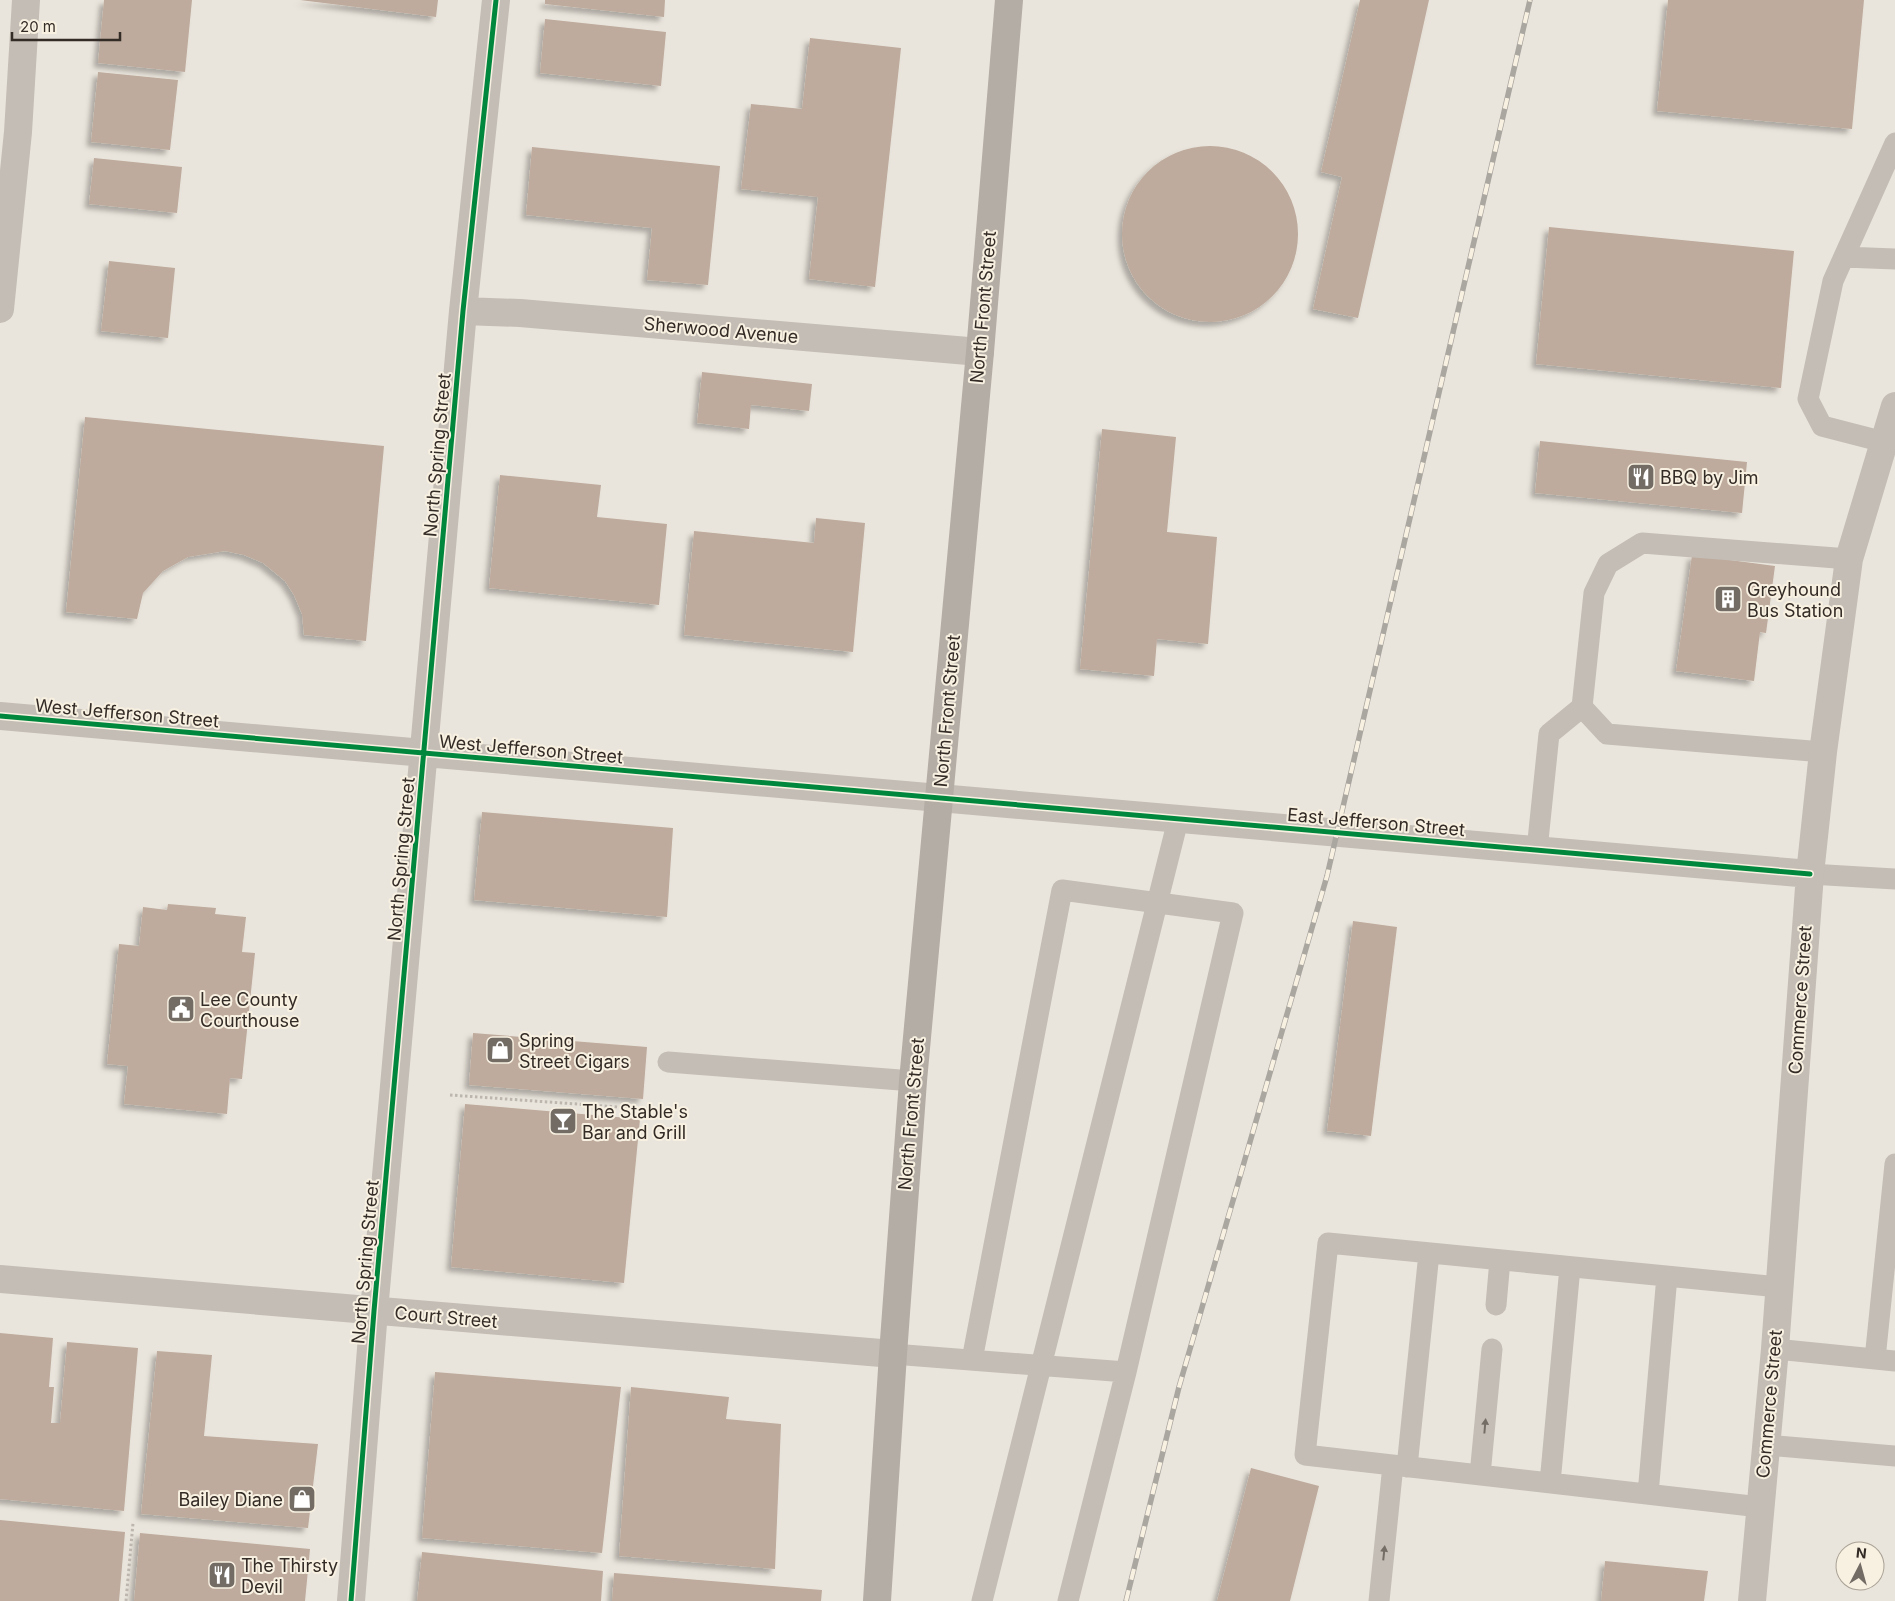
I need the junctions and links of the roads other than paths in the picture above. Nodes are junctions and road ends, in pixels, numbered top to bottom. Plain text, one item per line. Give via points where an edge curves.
1 (26, 0) edge
2 (496, 0) edge
3 (1009, 0) edge
4 (9, 131) edge
5 (1895, 143) edge
6 (1844, 257) junction
7 (1895, 259) edge
8 (0, 308) edge
9 (463, 311) junction
10 (980, 352) junction
11 (1895, 406) edge
12 (1884, 442) junction
13 (1849, 559) junction
14 (1582, 707) junction
15 (0, 716) edge
16 (1822, 752) junction
17 (425, 754) junction
18 (939, 798) junction
19 (1178, 820) junction
20 (1537, 850) junction
21 (1810, 874) junction
22 (1895, 879) edge
23 (1157, 903) junction
24 (668, 1062) dead end
25 (913, 1081) junction
26 (1895, 1164) edge
27 (1429, 1253) junction
28 (1500, 1260) junction
29 (1570, 1266) junction
30 (1667, 1276) junction
31 (0, 1279) edge
32 (1779, 1287) junction
33 (1496, 1305) dead end
34 (374, 1311) junction
35 (1492, 1349) dead end
36 (1775, 1349) junction
37 (893, 1354) junction
38 (972, 1360) junction
39 (1885, 1360) edge
40 (1042, 1366) junction
41 (1126, 1372) junction
42 (1766, 1445) junction
43 (1895, 1456) edge
44 (1400, 1466) junction
45 (1480, 1475) junction
46 (1550, 1483) junction
47 (1648, 1494) junction
48 (1760, 1507) junction
49 (351, 1601) edge
50 (876, 1601) edge
51 (982, 1601) edge
52 (1068, 1601) edge
53 (1379, 1601) edge
54 (1752, 1601) edge

1 - 4 street
2 - 9 street, North Spring Street
3 - 10 street, North Front Street
4 - 8 street
5 - 6 lane
6 - 7 lane
6 - 12 lane via 1833,281 1808,399 1822,426
9 - 10 street, Sherwood Avenue
9 - 17 street, North Spring Street
10 - 18 street, North Front Street
11 - 12 street, Commerce Street
12 - 13 street, Commerce Street
13 - 14 lane via 1642,543 1608,564 1594,593
13 - 16 street, Commerce Street
14 - 16 lane via 1607,734
14 - 20 lane via 1549,734
15 - 17 street, West Jefferson Street
16 - 21 street, Commerce Street
17 - 18 street, West Jefferson Street
17 - 34 street, North Spring Street
18 - 19 street, East Jefferson Street
18 - 25 street, North Front Street
19 - 20 street, East Jefferson Street
19 - 23 lane
20 - 21 street, East Jefferson Street
21 - 22 lane
21 - 32 street, Commerce Street
23 - 38 lane via 1062,890
23 - 40 lane
23 - 41 lane via 1233,913
24 - 25 lane
25 - 37 street, North Front Street
26 - 39 lane
27 - 28 lane
27 - 44 lane
27 - 44 lane via 1328,1243 1305,1455
28 - 29 lane
28 - 33 lane
29 - 30 lane
29 - 46 lane
30 - 32 lane
30 - 47 lane
31 - 34 street, Court Street
32 - 36 street, Commerce Street
34 - 37 street, Court Street
34 - 49 street, North Spring Street
45 -> 35 lane
36 - 39 lane
36 - 42 street, Commerce Street
37 - 38 lane
37 - 50 street, North Front Street
38 - 40 lane
40 - 41 lane
40 - 51 lane
41 - 52 lane
42 - 43 lane
42 - 48 street, Commerce Street
44 - 45 lane
53 -> 44 lane
45 - 46 lane
46 - 47 lane
47 - 48 lane
48 - 54 street, Commerce Street

